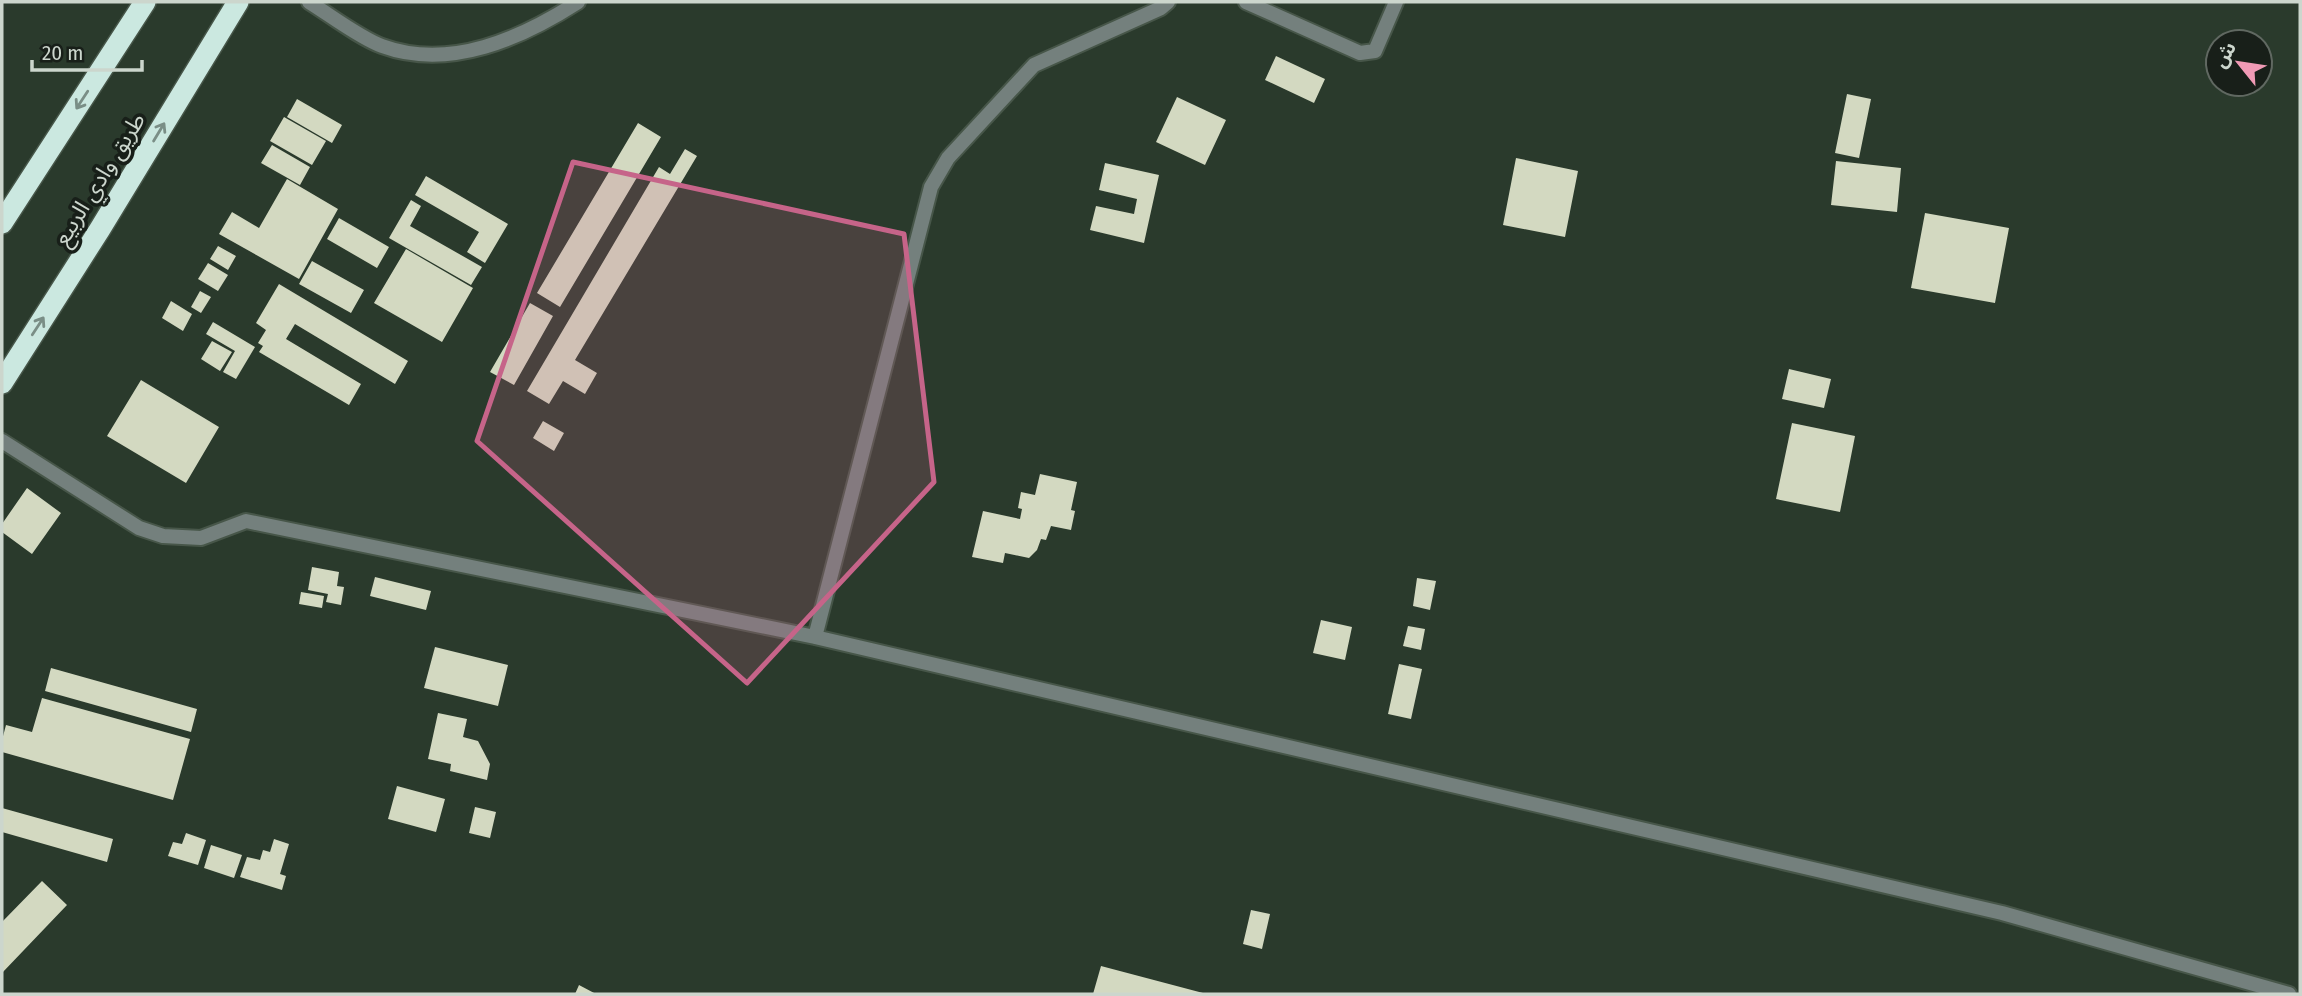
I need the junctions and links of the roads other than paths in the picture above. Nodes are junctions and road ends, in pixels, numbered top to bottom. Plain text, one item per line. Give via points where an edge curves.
1 (144, 2) edge
2 (238, 2) edge
3 (309, 2) edge
4 (578, 2) edge
5 (1168, 2) edge
6 (1247, 2) edge
7 (1396, 2) edge
8 (2, 223) edge
9 (2, 383) edge
10 (2, 441) edge
11 (815, 637) junction
12 (2289, 994) edge

1 -> 8 highway
9 -> 2 highway, طريق وادي الربيع
3 - 4 street via 380,46 429,54 472,52 514,37
5 - 11 street via 1034,65 948,158 931,187
6 - 7 street via 1360,53 1375,51
10 - 11 street via 139,528 163,536 201,538 246,522
11 - 12 street via 2002,913

